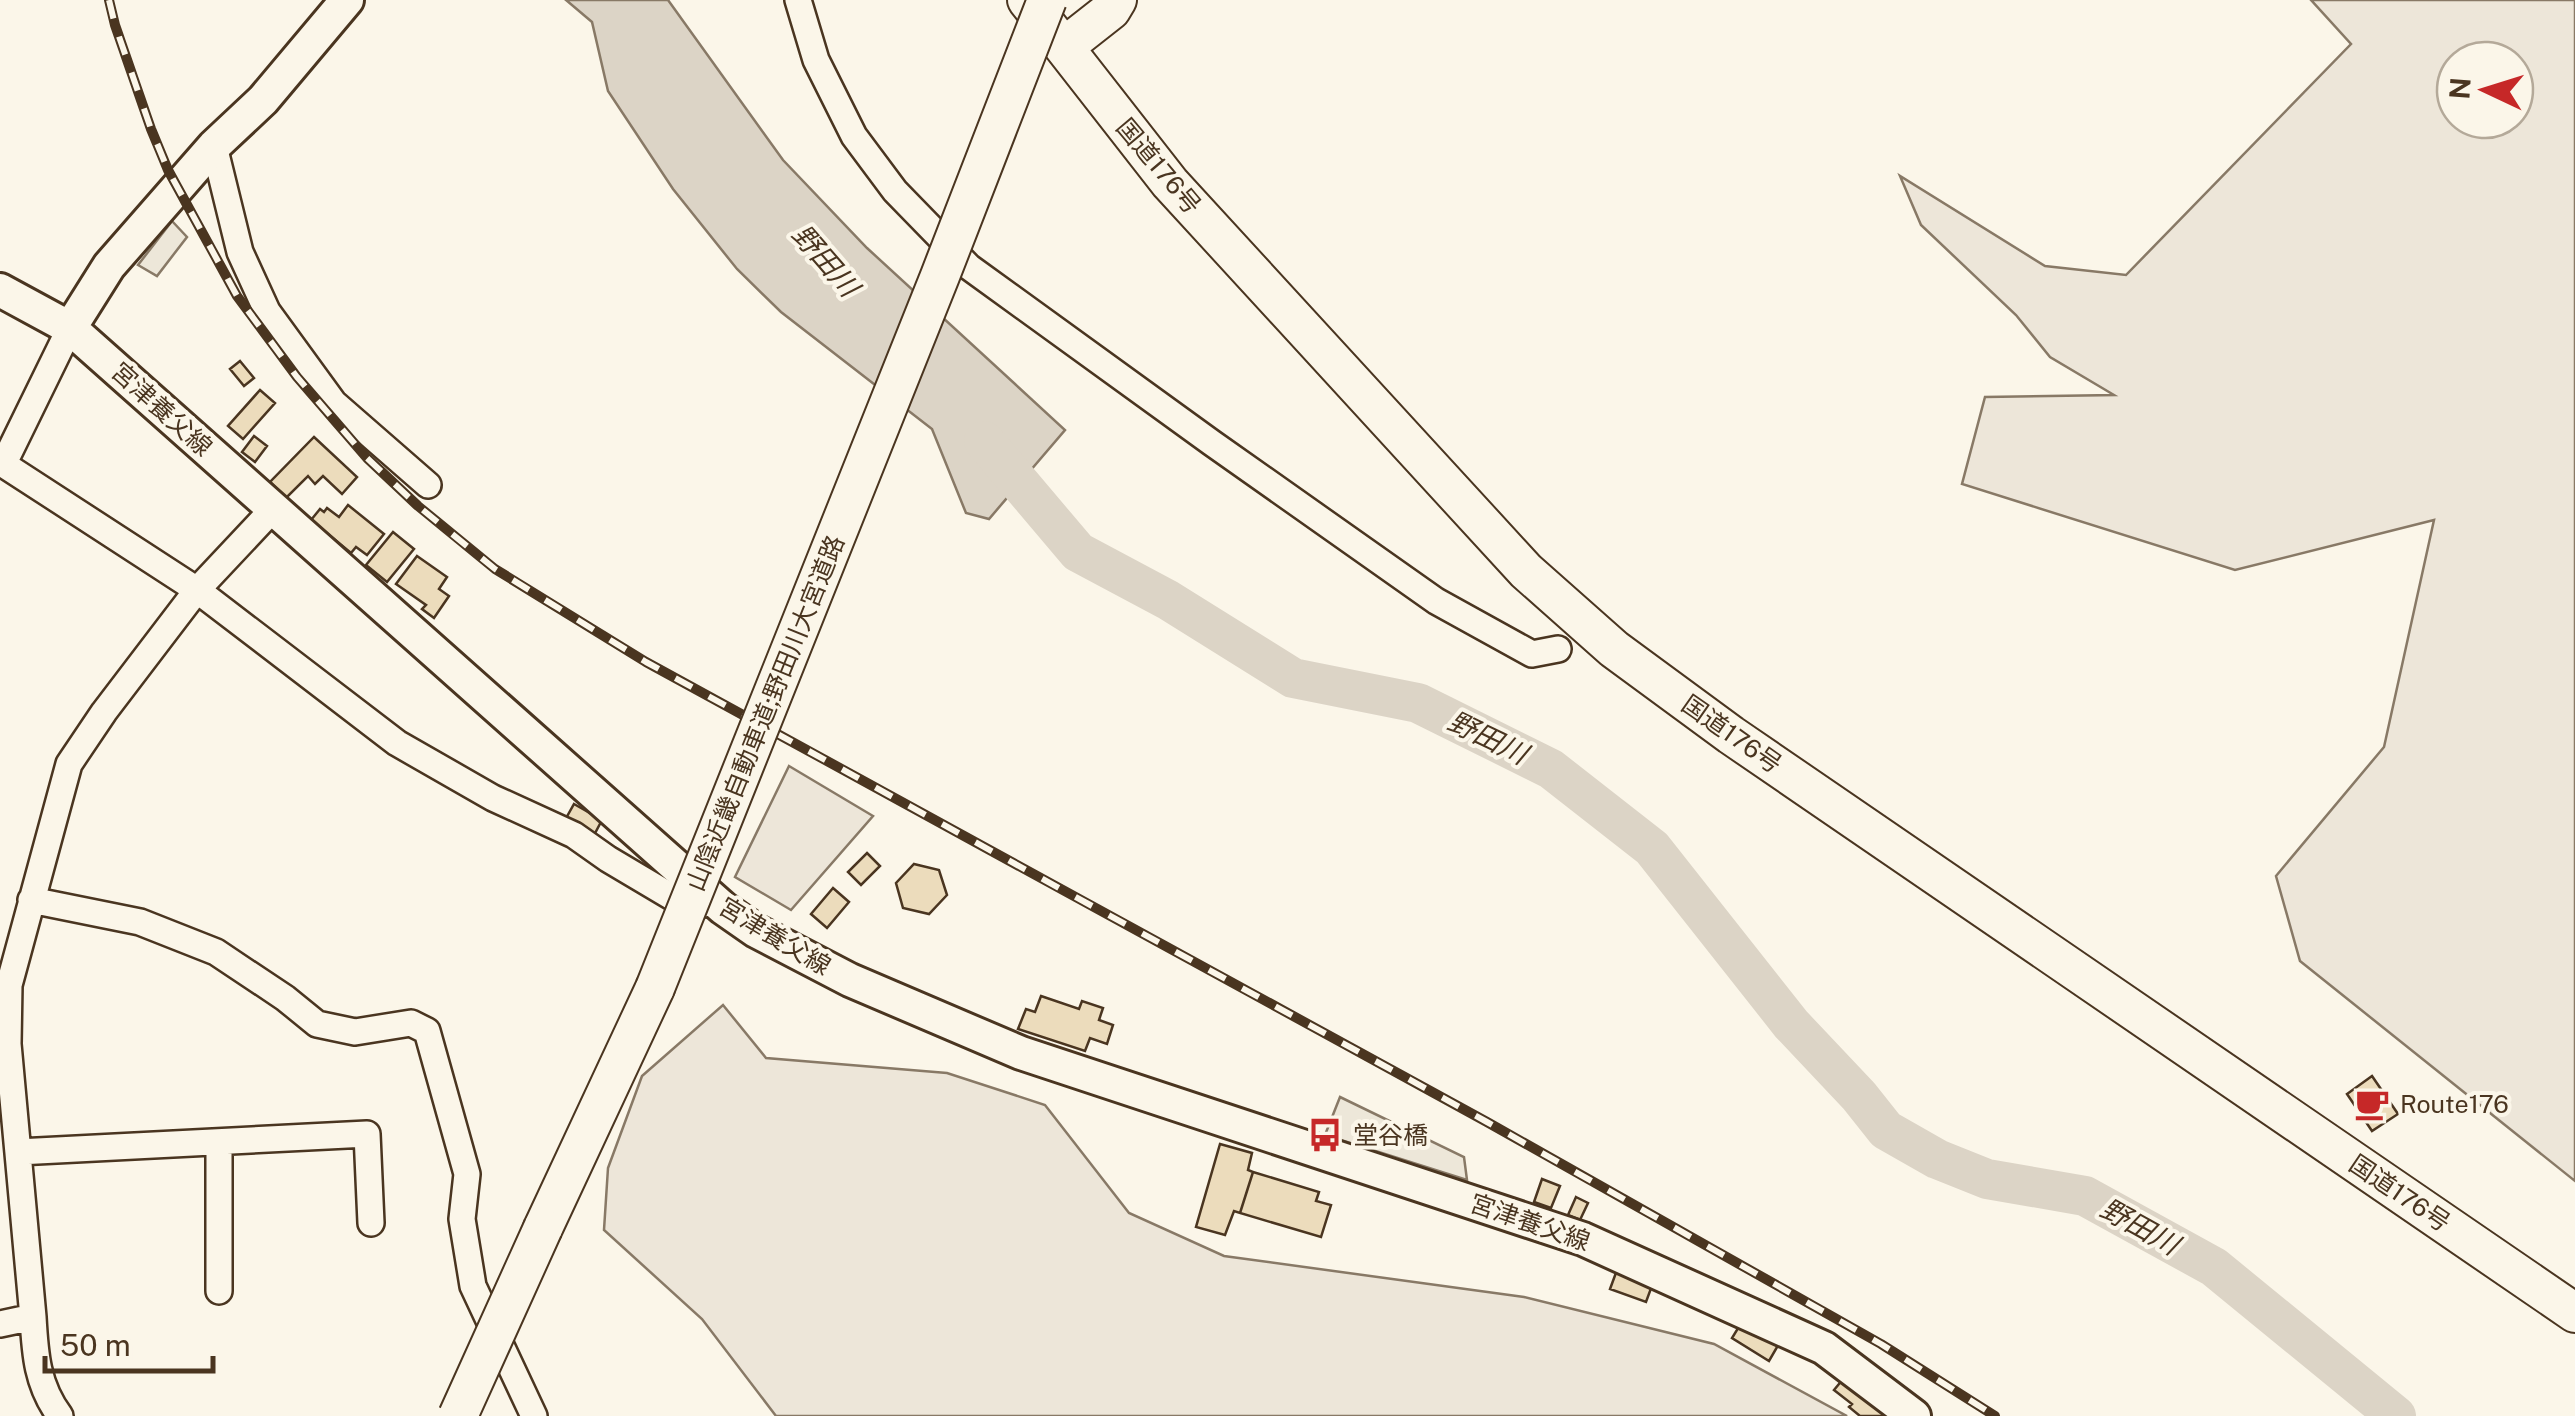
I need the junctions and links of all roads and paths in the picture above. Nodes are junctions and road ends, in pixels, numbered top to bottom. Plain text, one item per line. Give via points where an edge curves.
1 (347, 0) edge
2 (798, 0) edge
3 (1028, 0) edge
4 (1047, 0) edge
5 (1086, 0) edge
6 (1117, 0) edge
7 (1064, 47) junction
8 (214, 146) junction
9 (0, 290) edge
10 (70, 328) junction
11 (2, 463) edge
12 (428, 485) dead end
13 (274, 508) junction
14 (197, 590) junction
15 (1558, 649) dead end
16 (31, 900) junction
17 (723, 908) junction
18 (4, 982) edge
19 (219, 1142) junction
20 (18, 1152) junction
21 (370, 1222) dead end
22 (219, 1291) dead end
23 (2575, 1313) edge
24 (33, 1317) junction
25 (0, 1324) edge
26 (60, 1416) edge
27 (458, 1416) edge
28 (534, 1416) edge
29 (1914, 1416) edge

1 - 8 main road via 263,100
2 - 15 street via 816,60 854,136 895,191 969,267 1436,601 1532,654
3 - 7 highway, 国道176号
4 - 27 highway, 山陰近畿自動車道;野田川大宮道路, bridge via 655,988
5 - 7 highway
6 - 7 highway
7 - 23 highway, 国道176号 via 1170,183 1526,571 1614,649
8 - 10 main road via 109,266
8 - 12 street via 240,252 267,311 334,403
9 - 10 main road, 宮津養父線
10 - 11 street
10 - 13 main road, 宮津養父線
11 - 14 street
13 - 14 street
13 - 17 main road, 宮津養父線
14 - 16 street via 69,764
14 - 17 street via 397,743 574,835 672,897
16 - 18 street
16 - 28 street via 140,922 216,952 317,1024 355,1032 411,1023 427,1031 467,1174 462,1219 473,1286
17 - 29 main road, 宮津養父線 via 850,980 1021,1053 1583,1238 1824,1348
18 - 20 street
19 - 20 street
19 - 21 street via 368,1134
19 - 22 street
20 - 24 street
24 - 25 street
24 - 26 street via 36,1367

